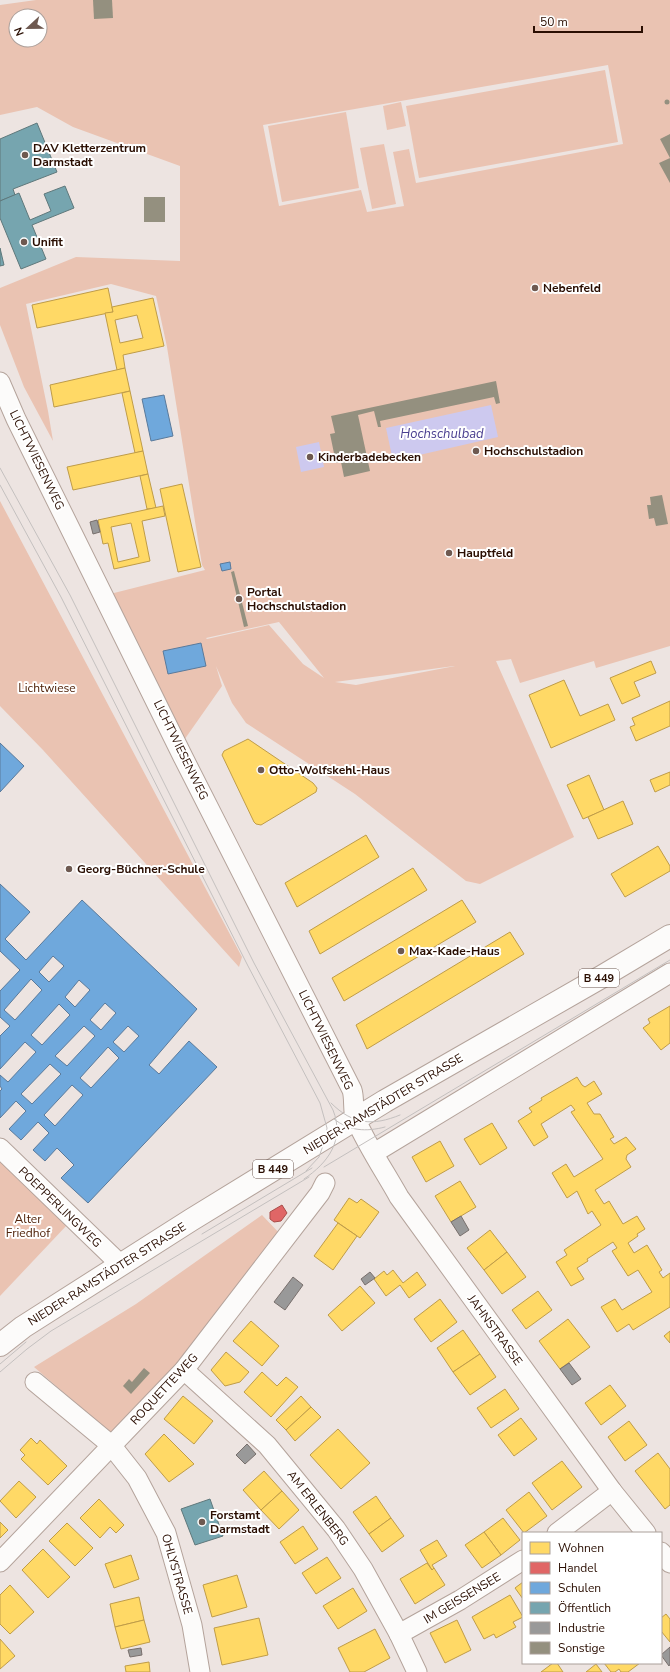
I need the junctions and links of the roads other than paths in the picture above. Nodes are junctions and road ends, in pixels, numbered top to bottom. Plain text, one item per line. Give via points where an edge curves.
1 (0, 382) edge
2 (670, 936) edge
3 (670, 973) edge
4 (355, 1119) junction
5 (0, 1148) edge
6 (374, 1153) junction
7 (325, 1183) dead end
8 (121, 1265) junction
9 (0, 1345) edge
10 (184, 1370) junction
11 (35, 1382) dead end
12 (112, 1445) junction
13 (612, 1491) junction
14 (559, 1532) edge
15 (645, 1532) edge
16 (662, 1553) edge
17 (522, 1561) edge
18 (0, 1562) edge
19 (670, 1563) edge
20 (399, 1634) junction
21 (200, 1672) edge
22 (417, 1672) edge

1 - 4 street, LICHTWIESENWEG via 184,757 352,1090
2 - 4 main road, NIEDER-RAMSTÄDTER STRASSE / B 449
3 - 6 street
4 - 6 street, JAHNSTRASSE
4 - 8 main road, NIEDER-RAMSTÄDTER STRASSE / B 449
5 - 8 street, POEPPERLINGWEG
6 - 13 street, JAHNSTRASSE via 399,1197
7 - 10 street, ROQUETTEWEG via 320,1193
8 - 9 main road, NIEDER-RAMSTÄDTER STRASSE / B 449 via 23,1327
10 - 12 street, ROQUETTEWEG
10 - 20 street, AM ERLENBERG via 267,1445 336,1529 364,1569
11 - 12 street, OHLYSTRASSE
12 - 18 street, ROQUETTEWEG
12 - 21 street, OHLYSTRASSE via 137,1478 166,1533 192,1625
13 - 14 street
13 - 15 street, JAHNSTRASSE
16 - 19 street
17 - 20 street, IM GEISSENSEE via 460,1600
20 - 22 street, AM ERLENBERG

